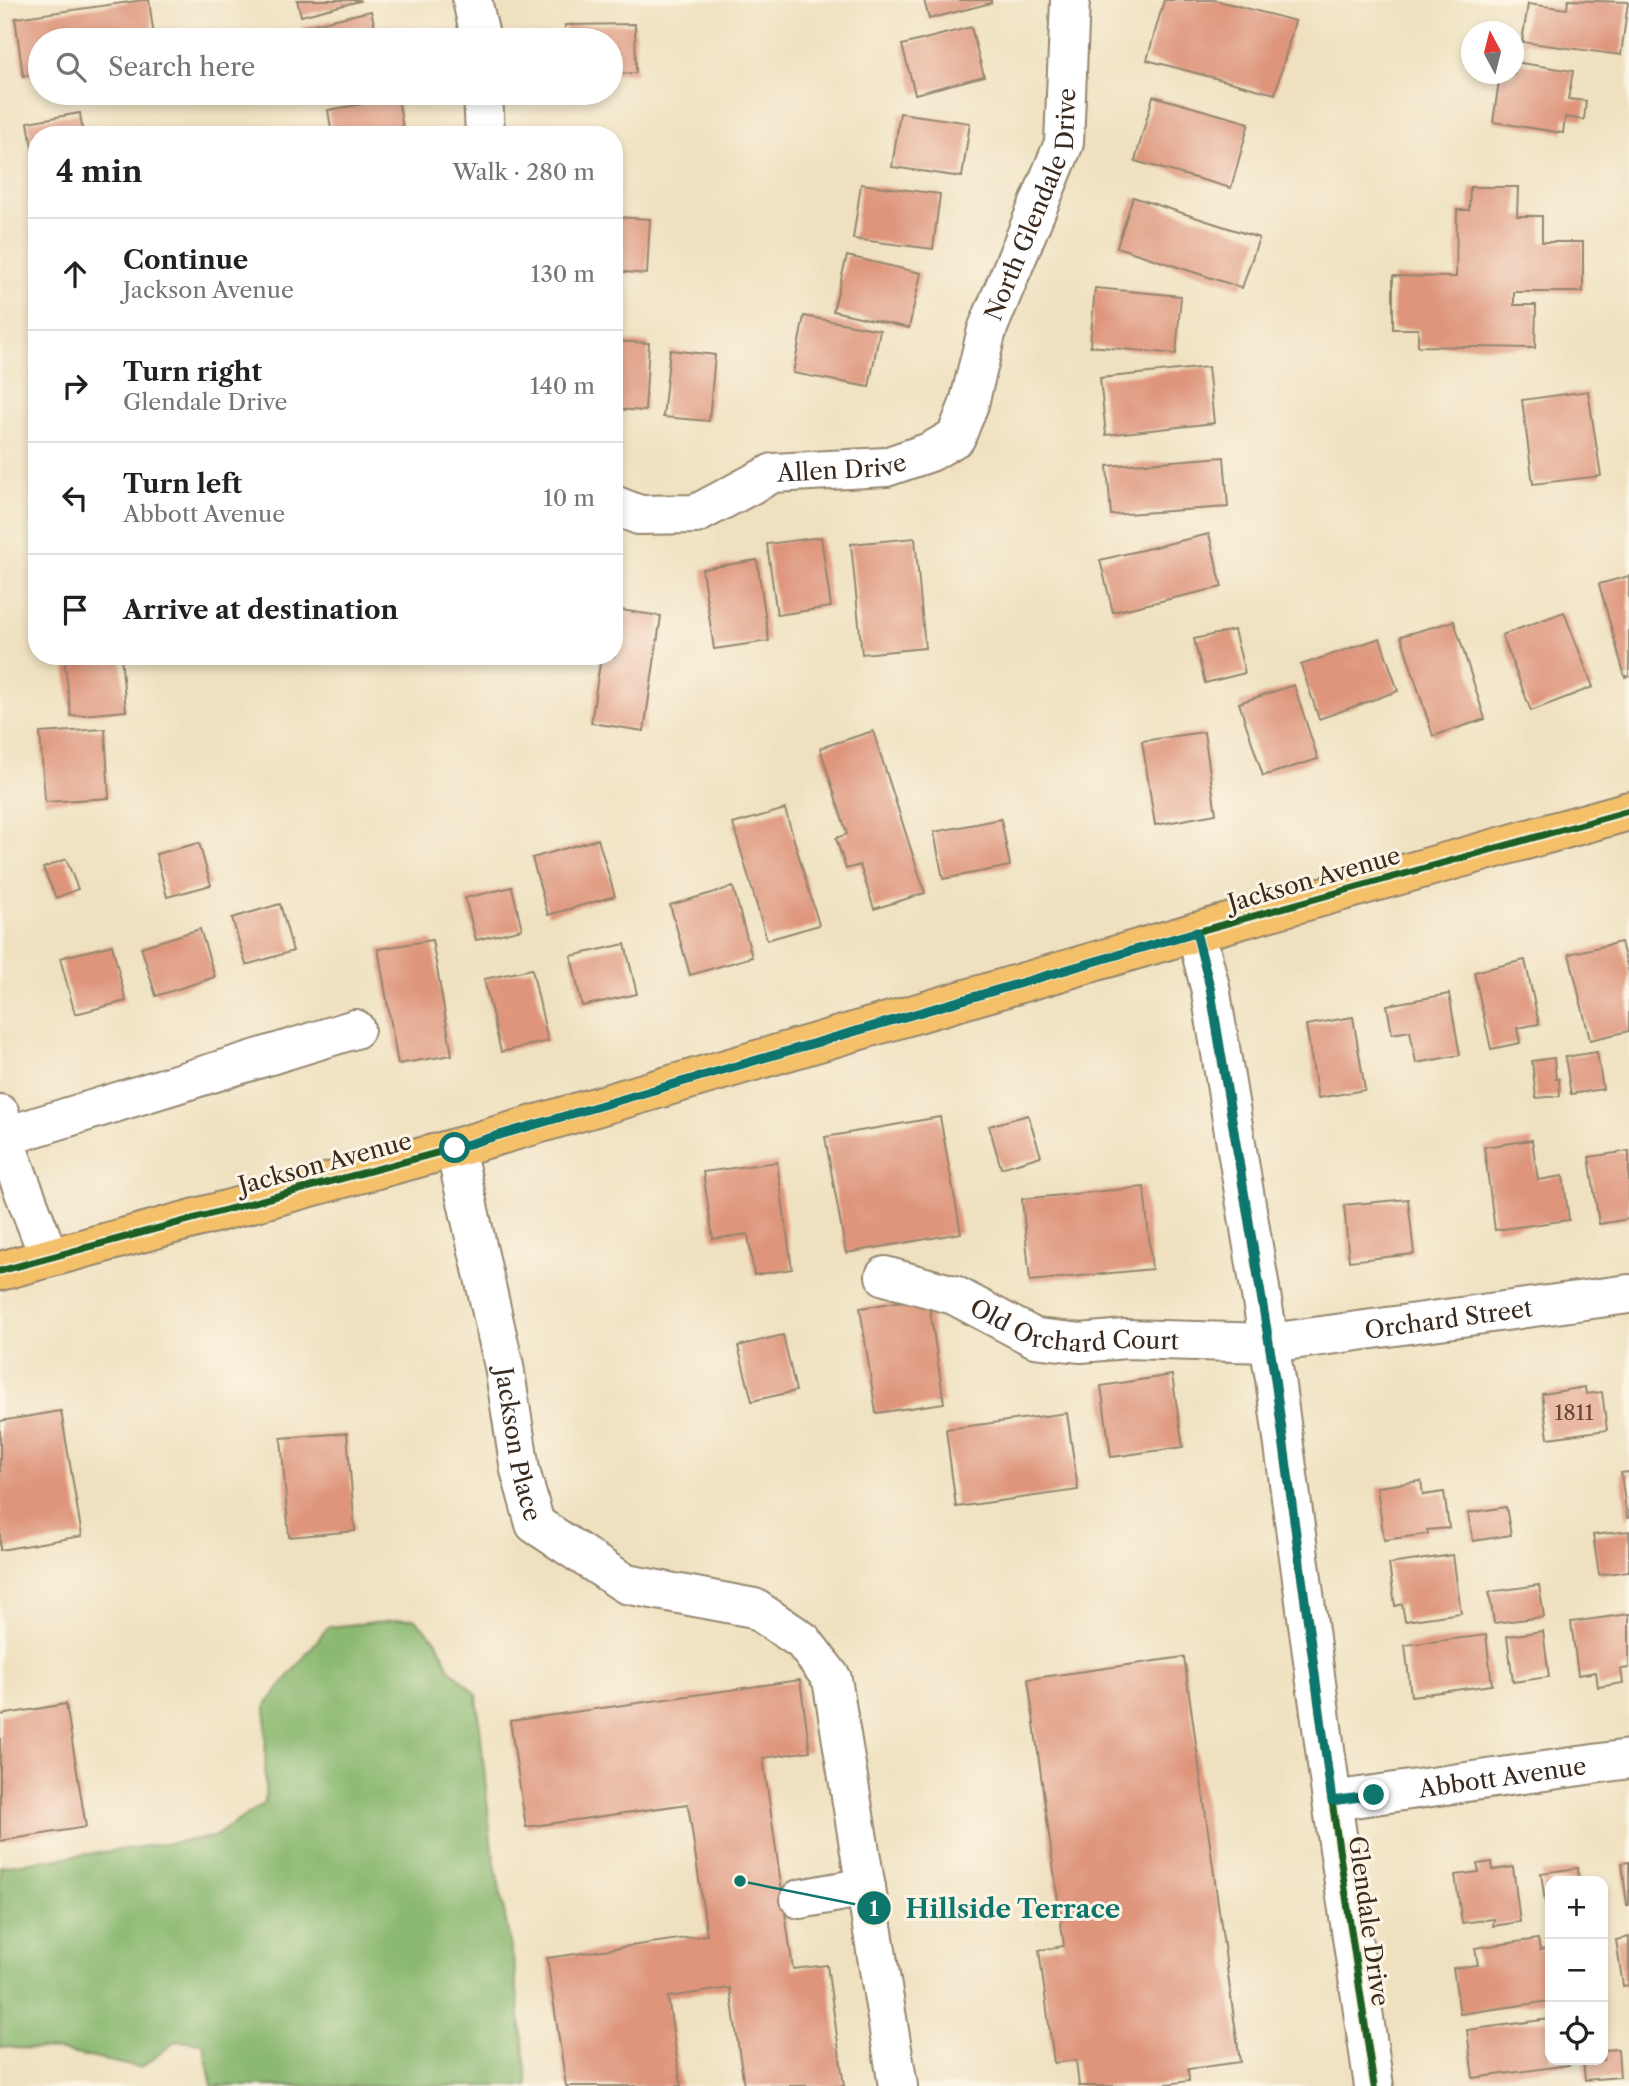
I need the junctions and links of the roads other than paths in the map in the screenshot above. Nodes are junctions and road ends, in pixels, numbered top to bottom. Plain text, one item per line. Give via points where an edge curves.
1 (472, 0) edge
2 (1070, 0) edge
3 (478, 28) edge
4 (484, 105) edge
5 (485, 126) edge
6 (969, 404) joint
7 (623, 509) edge
8 (1629, 811) edge
9 (1196, 932) junction
10 (355, 1029) dead end
11 (1, 1129) edge
12 (455, 1148) junction
13 (49, 1257) junction
14 (0, 1271) edge
15 (885, 1276) dead end
16 (1629, 1294) edge
17 (1270, 1343) junction
18 (1629, 1759) edge
19 (1332, 1801) junction
20 (866, 1887) junction
21 (800, 1899) dead end
22 (898, 2086) edge
23 (1374, 2086) edge

1 - 3 street
2 - 6 street, North Glendale Drive via 1064,143 987,330
4 - 5 street
6 - 7 street, Allen Drive via 956,437 930,452 886,467 774,473 696,514 639,515
8 - 9 main road, Jackson Avenue
9 - 12 main road, Jackson Avenue
9 - 17 street, Glendale Drive via 1212,1000
10 - 11 street
11 - 13 street
12 - 13 main road, Jackson Avenue
12 - 20 street, Jackson Place via 535,1524 626,1584 754,1608 803,1642 832,1679
13 - 14 main road, Jackson Avenue
15 - 17 street, Old Orchard Court via 954,1295 1035,1338 1081,1343 1125,1339
16 - 17 street, Orchard Street
17 - 19 street, Glendale Drive
18 - 19 street, Abbott Avenue
19 - 23 street, Glendale Drive
20 - 21 street
20 - 22 street, Jackson Place

